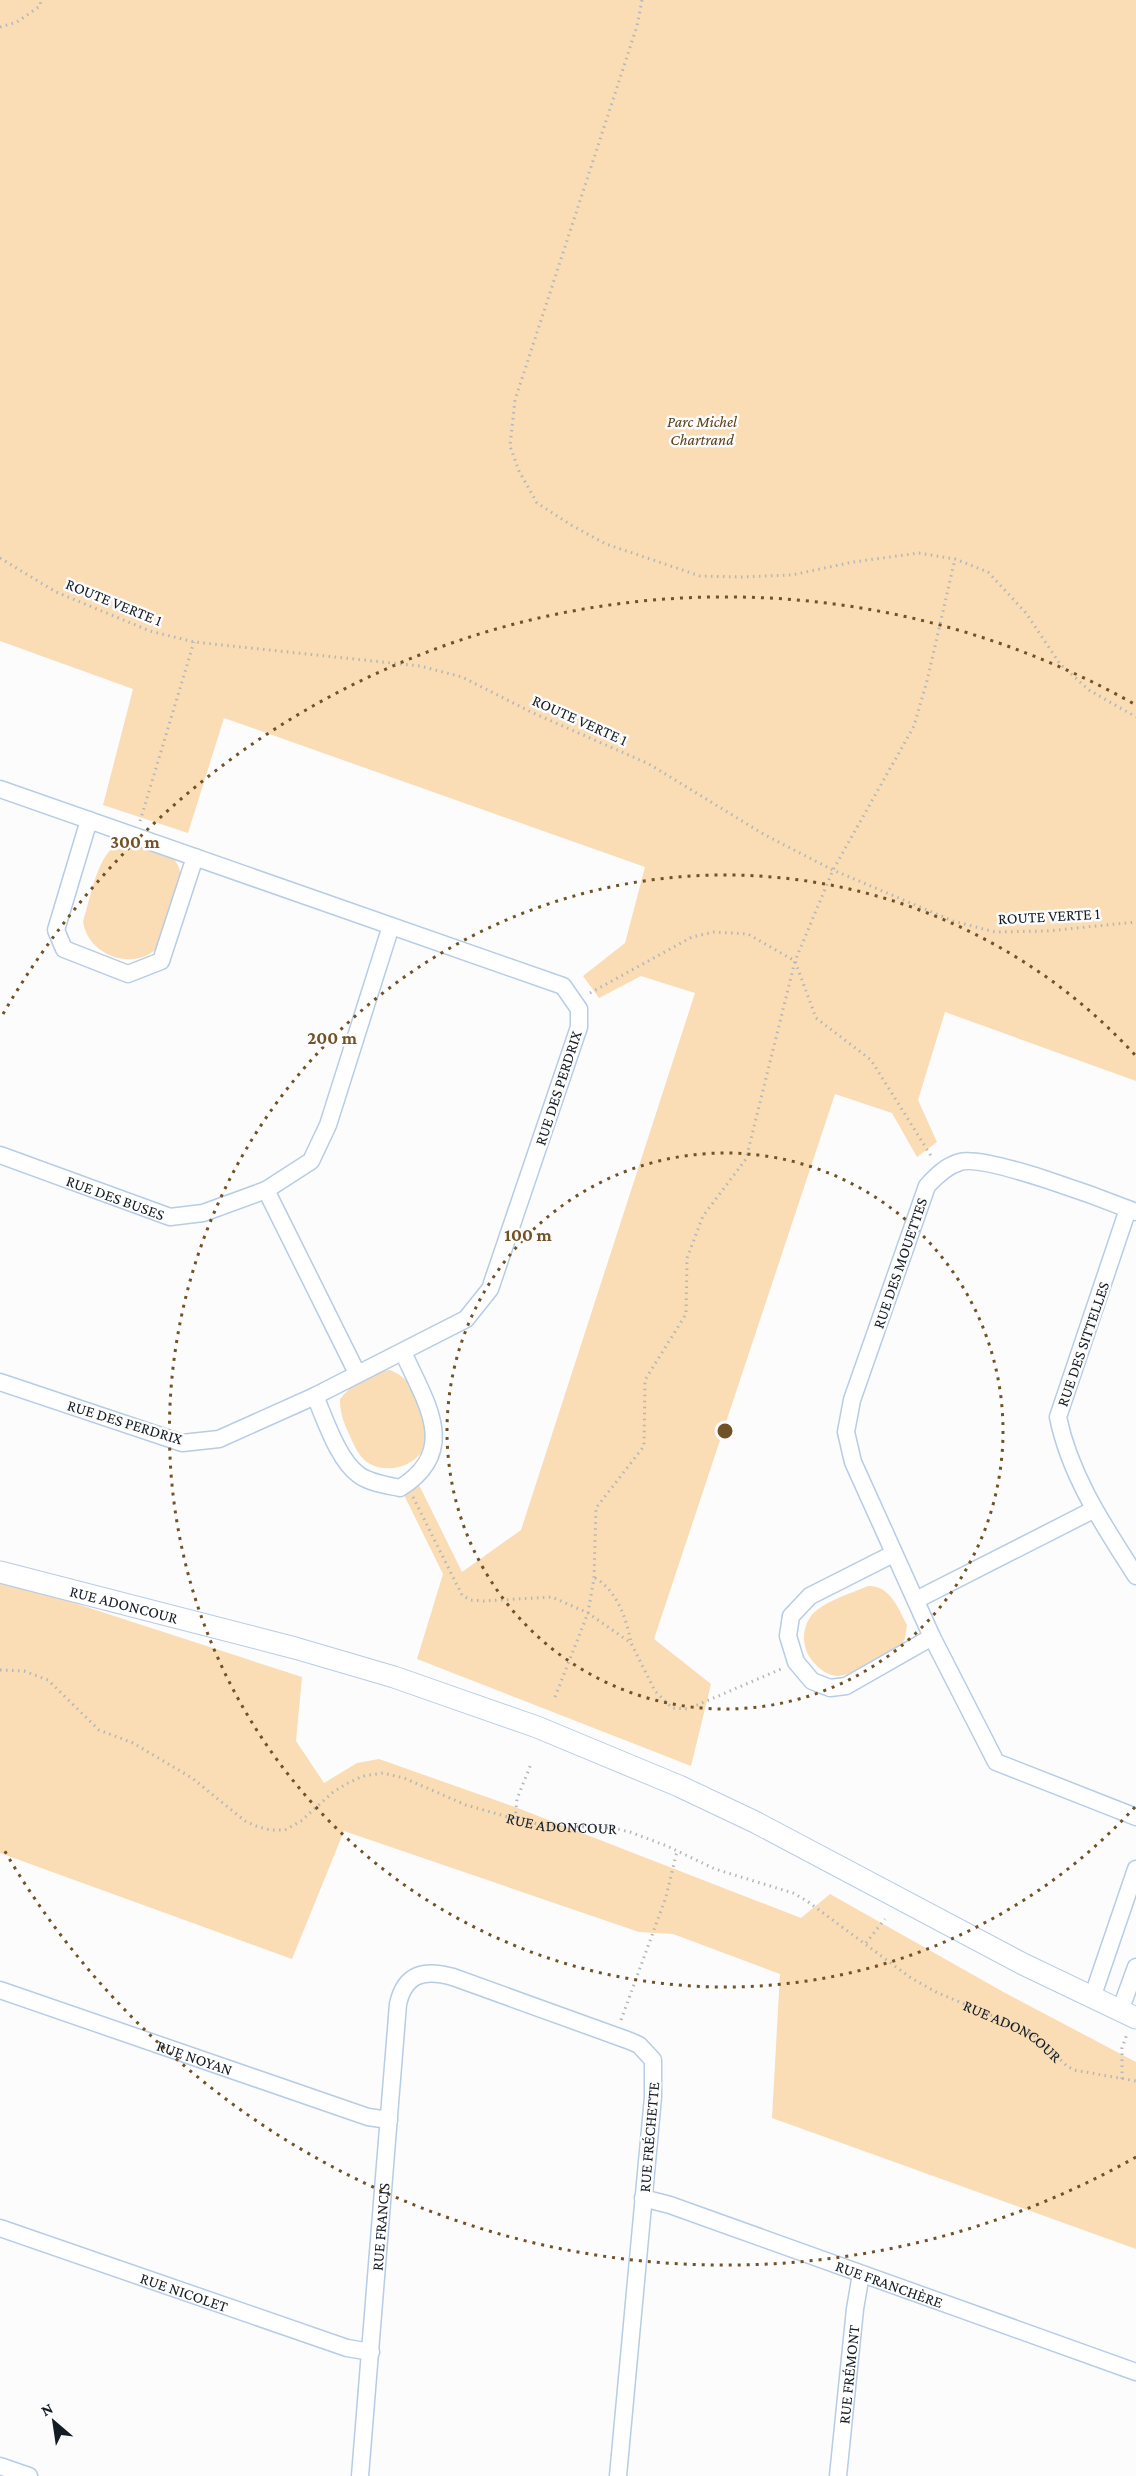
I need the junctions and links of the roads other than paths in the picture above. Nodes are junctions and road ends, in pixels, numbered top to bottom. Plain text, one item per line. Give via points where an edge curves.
1 (0, 789) edge
2 (89, 820) junction
3 (195, 857) junction
4 (391, 926) junction
5 (0, 1155) edge
6 (267, 1190) junction
7 (1132, 1211) edge
8 (403, 1352) junction
9 (357, 1374) junction
10 (0, 1382) edge
11 (315, 1396) junction
12 (1094, 1510) junction
13 (893, 1554) junction
14 (0, 1572) edge
15 (1136, 1576) edge
16 (916, 1600) junction
17 (932, 1637) junction
18 (1136, 1817) edge
19 (1136, 1869) edge
20 (1136, 1967) edge
21 (411, 1980) joint
22 (0, 1990) edge
23 (1092, 1998) junction
24 (1128, 2020) edge
25 (389, 2120) junction
26 (643, 2198) junction
27 (0, 2228) edge
28 (861, 2274) junction
29 (371, 2352) junction
30 (1136, 2372) edge
31 (0, 2466) edge
32 (29, 2476) edge
33 (360, 2476) edge
34 (618, 2476) edge
35 (838, 2476) edge

1 - 2 street
2 - 3 street
2 - 3 street via 56,930 64,949 128,974 161,961
3 - 4 street
4 - 6 street, RUE DES BUSES via 323,1134 310,1161
4 - 8 street, RUE DES PERDRIX via 563,986 579,1009 579,1027 490,1289 466,1319
5 - 6 street, RUE DES BUSES via 170,1217 203,1213
6 - 9 street
7 - 12 street, RUE DES SITTELLES via 1058,1417 1064,1446
7 - 13 street, RUE DES MOUETTES via 997,1164 961,1161 940,1171 927,1186 852,1400 846,1432 853,1462
8 - 9 street, RUE DES PERDRIX
8 - 11 street via 432,1419 434,1446 426,1465 400,1488 358,1475 343,1458
9 - 11 street, RUE DES PERDRIX
10 - 11 street, RUE DES PERDRIX via 182,1443 219,1439
12 - 15 street, RUE DES SITTELLES
12 - 16 street
13 - 16 street, RUE DES MOUETTES
13 - 17 street via 810,1596 791,1616 788,1635 796,1662 812,1681 830,1688 846,1686
14 - 23 street, RUE ADONCOUR via 296,1648 516,1719 755,1822
16 - 17 street, RUE DES MOUETTES
17 - 18 street, RUE DES MOUETTES via 996,1762
19 - 23 street
20 - 24 street
21 - 25 street, RUE FRANCIS via 398,2004
21 - 26 street, RUE FRÉCHETTE via 433,1972 453,1977 630,2041 650,2055 655,2075
22 - 25 street, RUE NOYAN via 369,2117
23 - 24 street, RUE ADONCOUR
25 - 29 street, RUE FRANCIS
26 - 28 street, RUE FRANCHÈRE
26 - 34 street, RUE FRÉCHETTE
27 - 29 street, RUE NICOLET via 347,2348
28 - 30 street, RUE FRANCHÈRE
28 - 35 street, RUE FRÉMONT
29 - 33 street, RUE FRANCIS
31 - 32 street

